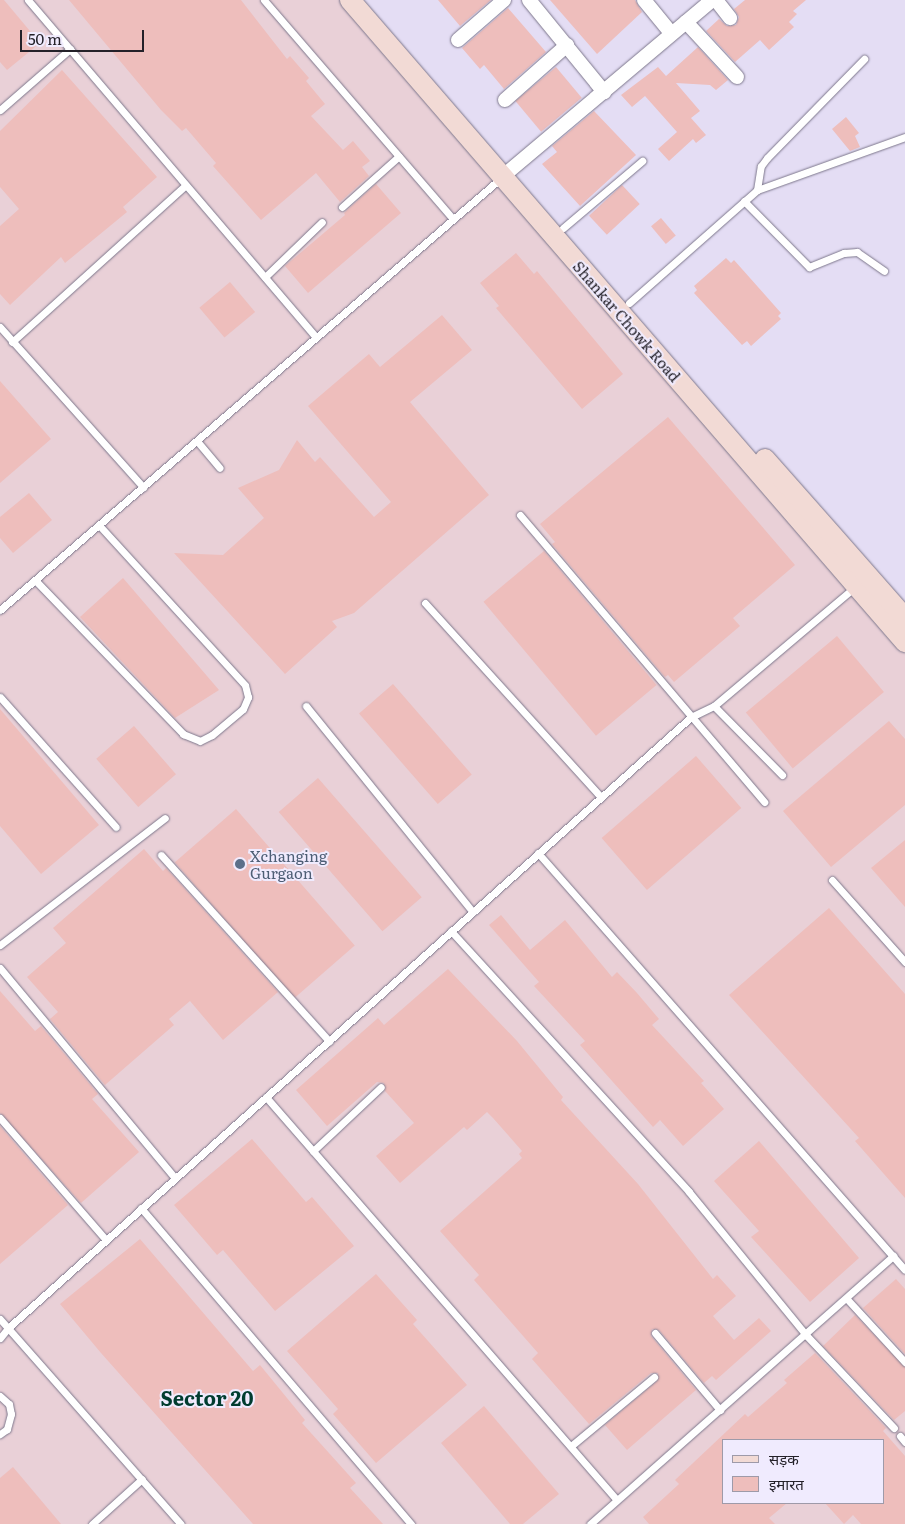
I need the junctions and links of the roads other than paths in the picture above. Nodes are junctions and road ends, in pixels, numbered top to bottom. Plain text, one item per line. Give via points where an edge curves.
1 (28, 0) edge
2 (264, 0) edge
3 (350, 0) edge
4 (367, 0) edge
5 (504, 0) edge
6 (529, 0) edge
7 (644, 0) edge
8 (712, 0) edge
9 (716, 0) edge
10 (730, 18) dead end
11 (686, 22) junction
12 (672, 33) junction
13 (458, 40) dead end
14 (567, 45) junction
15 (70, 49) junction
16 (864, 59) dead end
17 (737, 77) dead end
18 (604, 92) junction
19 (504, 100) dead end
20 (0, 110) edge
21 (905, 137) edge
22 (399, 156) junction
23 (642, 161) dead end
24 (507, 173) junction
25 (186, 185) junction
26 (757, 190) junction
27 (744, 201) junction
28 (342, 207) dead end
29 (453, 219) junction
30 (322, 222) dead end
31 (564, 228) junction
32 (884, 271) dead end
33 (265, 277) junction
34 (629, 302) junction
35 (0, 327) edge
36 (316, 337) junction
37 (12, 342) junction
38 (196, 441) junction
39 (220, 468) dead end
40 (143, 487) junction
41 (520, 515) dead end
42 (99, 525) junction
43 (35, 580) junction
44 (856, 586) junction
45 (424, 603) dead end
46 (0, 610) edge
47 (905, 618) edge
48 (905, 642) edge
49 (0, 697) edge
50 (306, 706) dead end
51 (714, 706) junction
52 (691, 716) junction
53 (782, 775) dead end
54 (601, 797) junction
55 (764, 802) dead end
56 (165, 818) dead end
57 (116, 827) dead end
58 (538, 853) junction
59 (161, 855) dead end
60 (832, 880) dead end
61 (473, 912) junction
62 (452, 931) junction
63 (0, 945) edge
64 (905, 962) edge
65 (0, 968) edge
66 (329, 1041) junction
67 (381, 1088) dead end
68 (266, 1097) junction
69 (0, 1118) edge
70 (313, 1151) junction
71 (176, 1178) junction
72 (141, 1208) junction
73 (106, 1240) junction
74 (893, 1256) junction
75 (905, 1270) edge
76 (847, 1299) junction
77 (0, 1318) edge
78 (8, 1328) junction
79 (655, 1333) dead end
80 (806, 1335) junction
81 (0, 1338) edge
82 (905, 1362) edge
83 (654, 1377) dead end
84 (0, 1396) edge
85 (720, 1410) junction
86 (894, 1428) dead end
87 (0, 1434) edge
88 (571, 1446) junction
89 (142, 1479) junction
90 (617, 1500) junction
91 (92, 1524) edge
92 (181, 1524) edge
93 (411, 1524) edge
94 (590, 1524) edge

1 - 15 lane
2 - 22 lane
3 - 24 main road, Shankar Chowk Road
4 - 24 main road, Shankar Chowk Road
5 - 13 street
6 - 14 street
7 - 12 street
8 - 11 street
9 - 10 street
11 - 12 street
11 - 17 street
12 - 18 street
14 - 18 street
14 - 19 street
15 - 20 lane
15 - 25 lane
16 - 26 lane via 767,158
18 - 24 street
21 - 26 lane
22 - 28 lane
22 - 29 lane
23 - 31 lane
24 - 29 lane
24 - 31 main road, Shankar Chowk Road
24 - 44 main road, Shankar Chowk Road
25 - 33 lane
25 - 37 lane
26 - 27 lane
27 - 32 lane via 809,267 844,253 857,252
27 - 34 lane
29 - 36 lane
30 - 33 lane
31 - 34 main road, Shankar Chowk Road
33 - 36 lane
34 - 47 main road, Shankar Chowk Road
35 - 37 lane
36 - 38 lane
37 - 40 lane
38 - 39 lane
38 - 40 lane
40 - 42 lane
41 - 52 lane
42 - 43 lane
42 - 43 lane via 245,685 248,696 243,709 200,741 183,734
43 - 46 lane
44 - 48 main road, Shankar Chowk Road
44 - 51 lane
45 - 54 lane
49 - 57 lane
50 - 61 lane
51 - 52 lane
51 - 53 lane
52 - 54 lane
52 - 55 lane
54 - 58 lane
56 - 63 lane
58 - 61 lane
58 - 74 lane
59 - 66 lane
60 - 64 lane
61 - 62 lane
62 - 66 lane
62 - 80 lane via 688,1192
65 - 71 lane
66 - 68 lane
67 - 70 lane
68 - 70 lane
68 - 71 lane
69 - 73 lane
70 - 88 lane
71 - 72 lane
72 - 73 lane
72 - 93 lane
73 - 78 lane
74 - 75 lane
74 - 76 lane
76 - 80 lane
76 - 82 lane
77 - 78 lane
78 - 81 lane
78 - 89 lane
79 - 85 lane
80 - 85 lane
80 - 86 lane
83 - 88 lane
84 - 87 lane via 9,1404 11,1414 7,1428
85 - 90 lane
88 - 90 lane
89 - 91 lane
89 - 92 lane
90 - 94 lane

